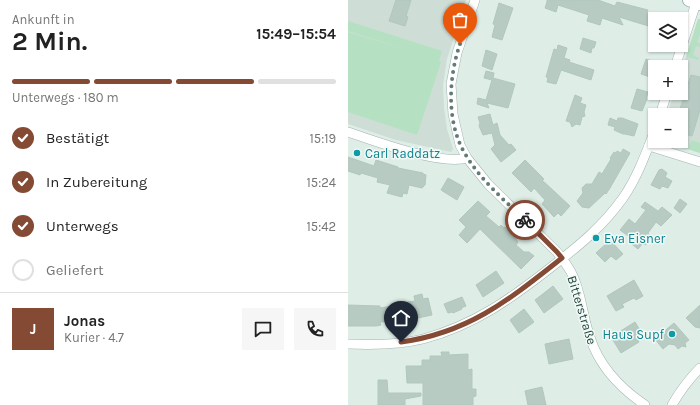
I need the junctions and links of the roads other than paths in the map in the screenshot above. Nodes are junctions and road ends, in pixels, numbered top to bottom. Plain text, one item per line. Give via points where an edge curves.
1 (475, 0) edge
2 (696, 1) edge
3 (677, 60) edge
4 (348, 132) edge
5 (648, 148) edge
6 (655, 148) edge
7 (467, 158) junction
8 (700, 162) edge
9 (562, 258) junction
10 (348, 344) edge
11 (700, 368) edge
12 (645, 405) edge
13 (672, 405) edge

1 - 7 street, Bitterstraße via 457,53 452,84 453,114 460,145
2 - 3 street
4 - 7 street via 424,155 460,160
5 - 9 street via 624,197 607,219
6 - 8 street
7 - 9 street, Bitterstraße via 488,184
9 - 10 street via 494,310 458,328 422,340 390,344
9 - 12 street, Bitterstraße via 576,286 595,351 623,389
11 - 13 street

